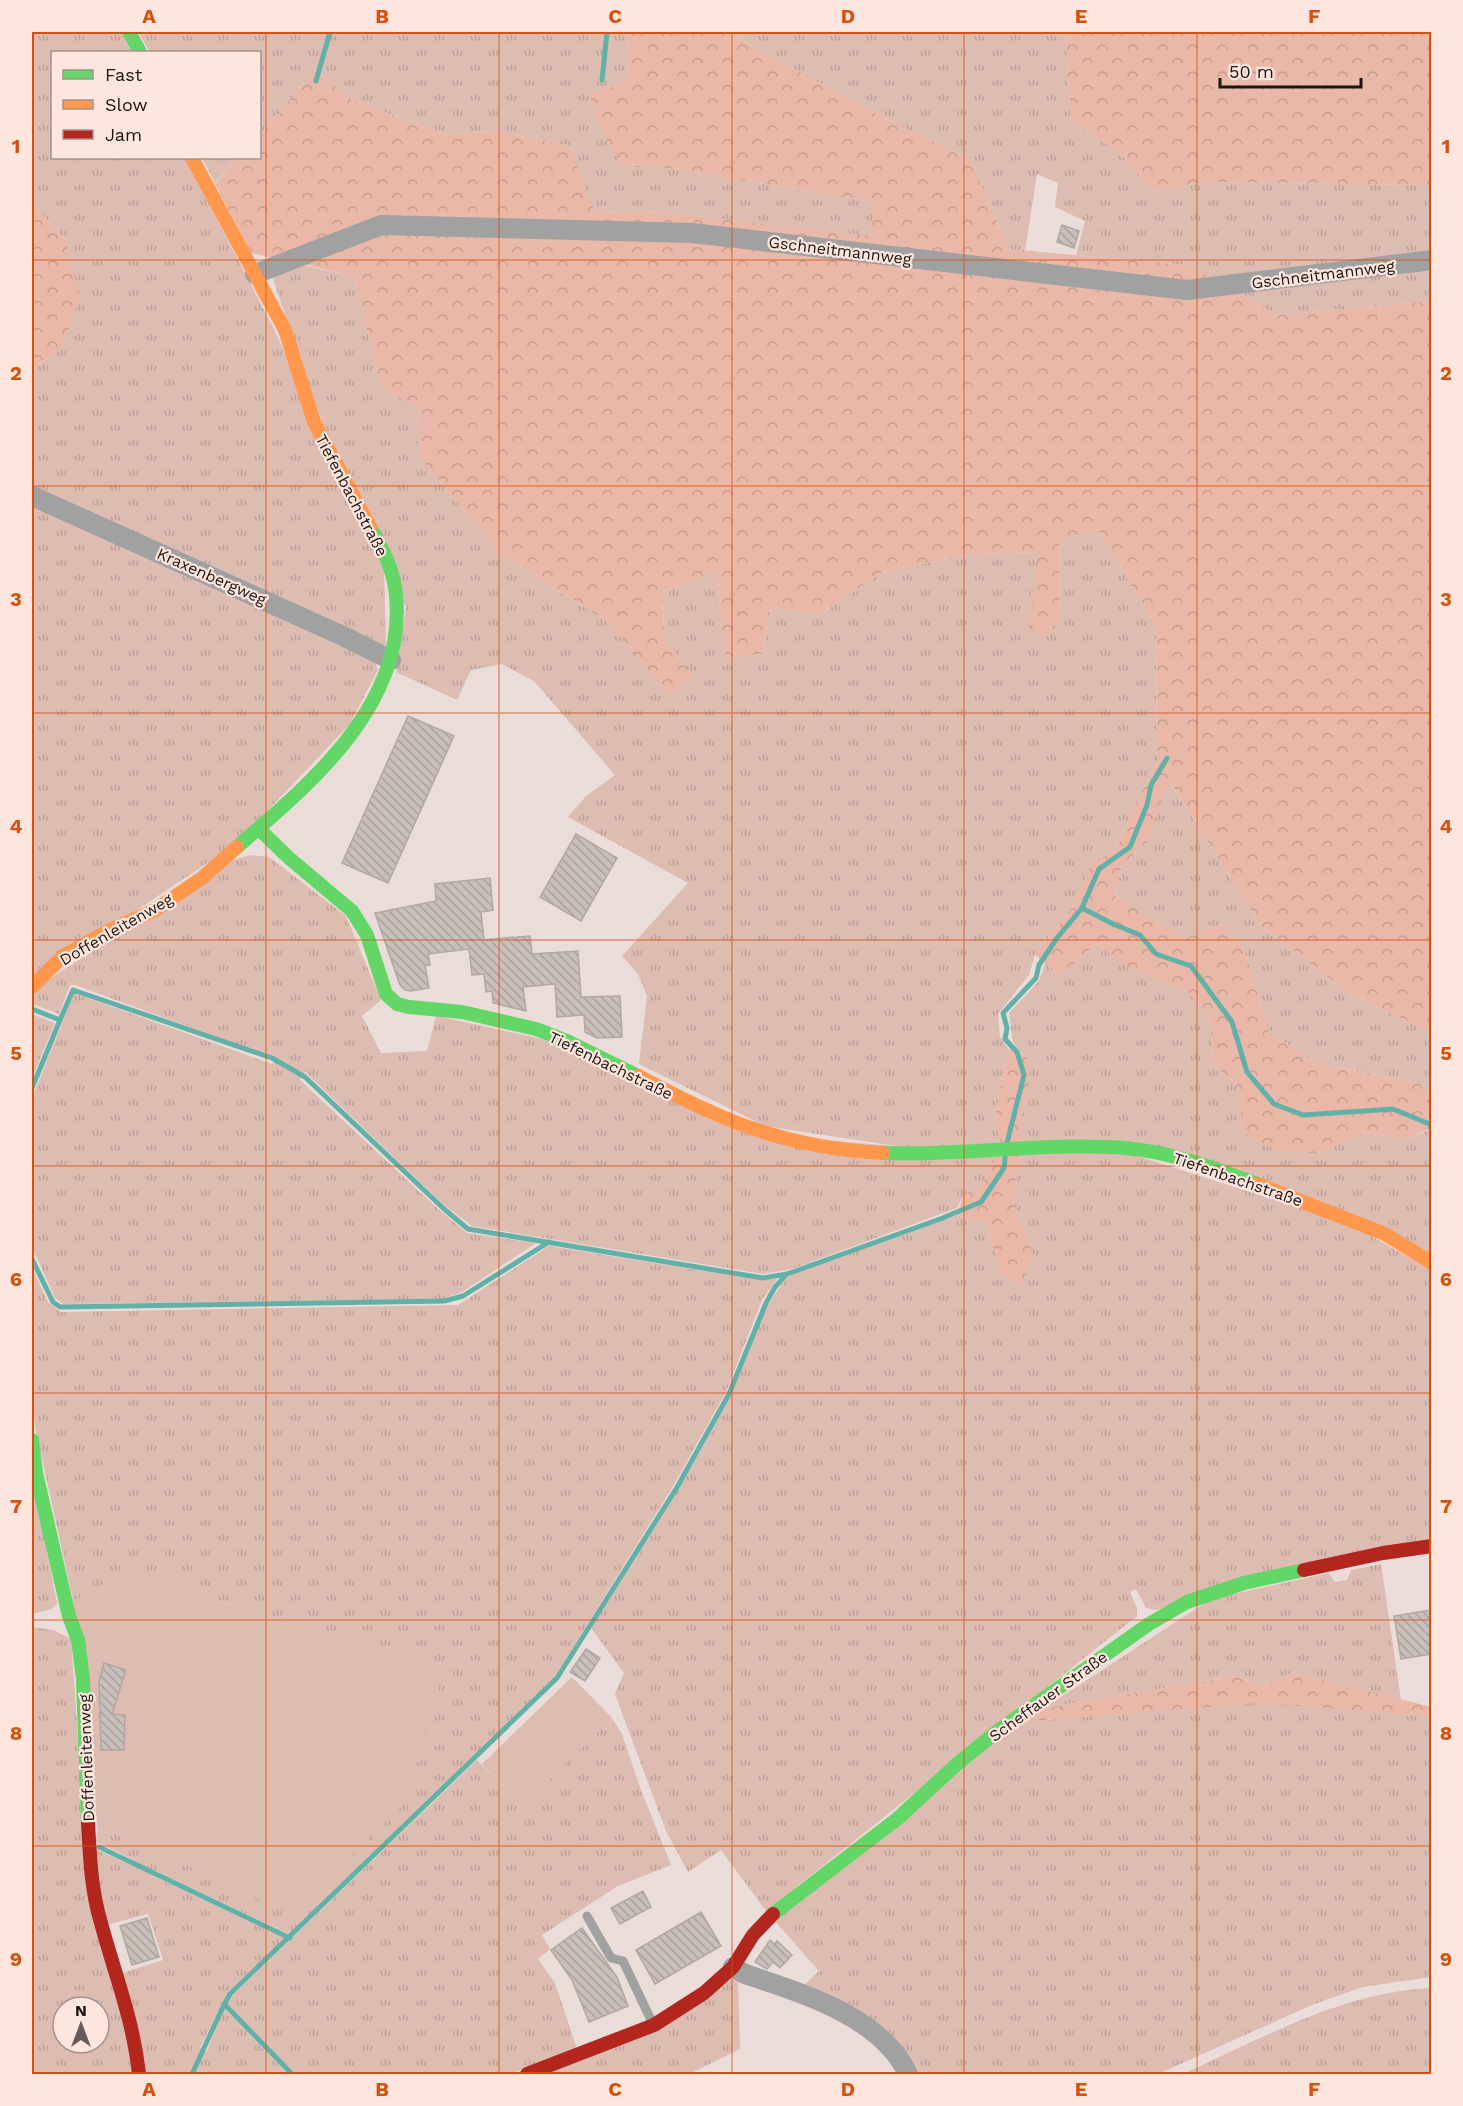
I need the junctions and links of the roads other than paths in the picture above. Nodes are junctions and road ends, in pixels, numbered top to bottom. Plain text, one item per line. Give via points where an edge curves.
1 (129, 32) edge
2 (139, 51) edge
3 (193, 159) edge
4 (1431, 260) edge
5 (255, 274) junction
6 (32, 496) edge
7 (391, 660) junction
8 (259, 829) junction
9 (32, 987) edge
10 (1431, 1263) edge
11 (32, 1440) edge
12 (1431, 1546) edge
13 (587, 1916) dead end
14 (733, 1967) junction
15 (654, 2025) junction
16 (139, 2074) edge
17 (527, 2074) edge
18 (908, 2074) edge

1 - 2 street
3 - 5 street, Tiefenbachstraße
4 - 5 street, Gschneitmannweg via 1187,290 692,232 381,225
5 - 7 street, Tiefenbachstraße via 285,330 314,422 386,556 396,593 397,624
6 - 7 street, Kraxenbergweg
7 - 8 street, Tiefenbachstraße via 380,689 328,763
8 - 9 street, Doffenleitenweg via 202,878 155,910 63,956
8 - 10 street, Tiefenbachstraße via 352,910 367,936 387,994 397,1004 462,1012 536,1029 710,1112 814,1145 912,1154 1073,1146 1160,1153 1210,1166 1338,1214 1385,1234
11 - 16 street, Doffenleitenweg via 36,1473 78,1640 84,1679 90,1868 100,1921 128,2010
12 - 14 street, Scheffauer Straße via 1244,1583 1187,1602 1149,1624 999,1730 897,1819 772,1915 753,1935
13 - 15 lane via 611,1958 623,1961
14 - 15 street, Scheffauer Straße via 704,1993
14 - 18 street via 832,2006 889,2047
15 - 17 street, Scheffauer Straße

